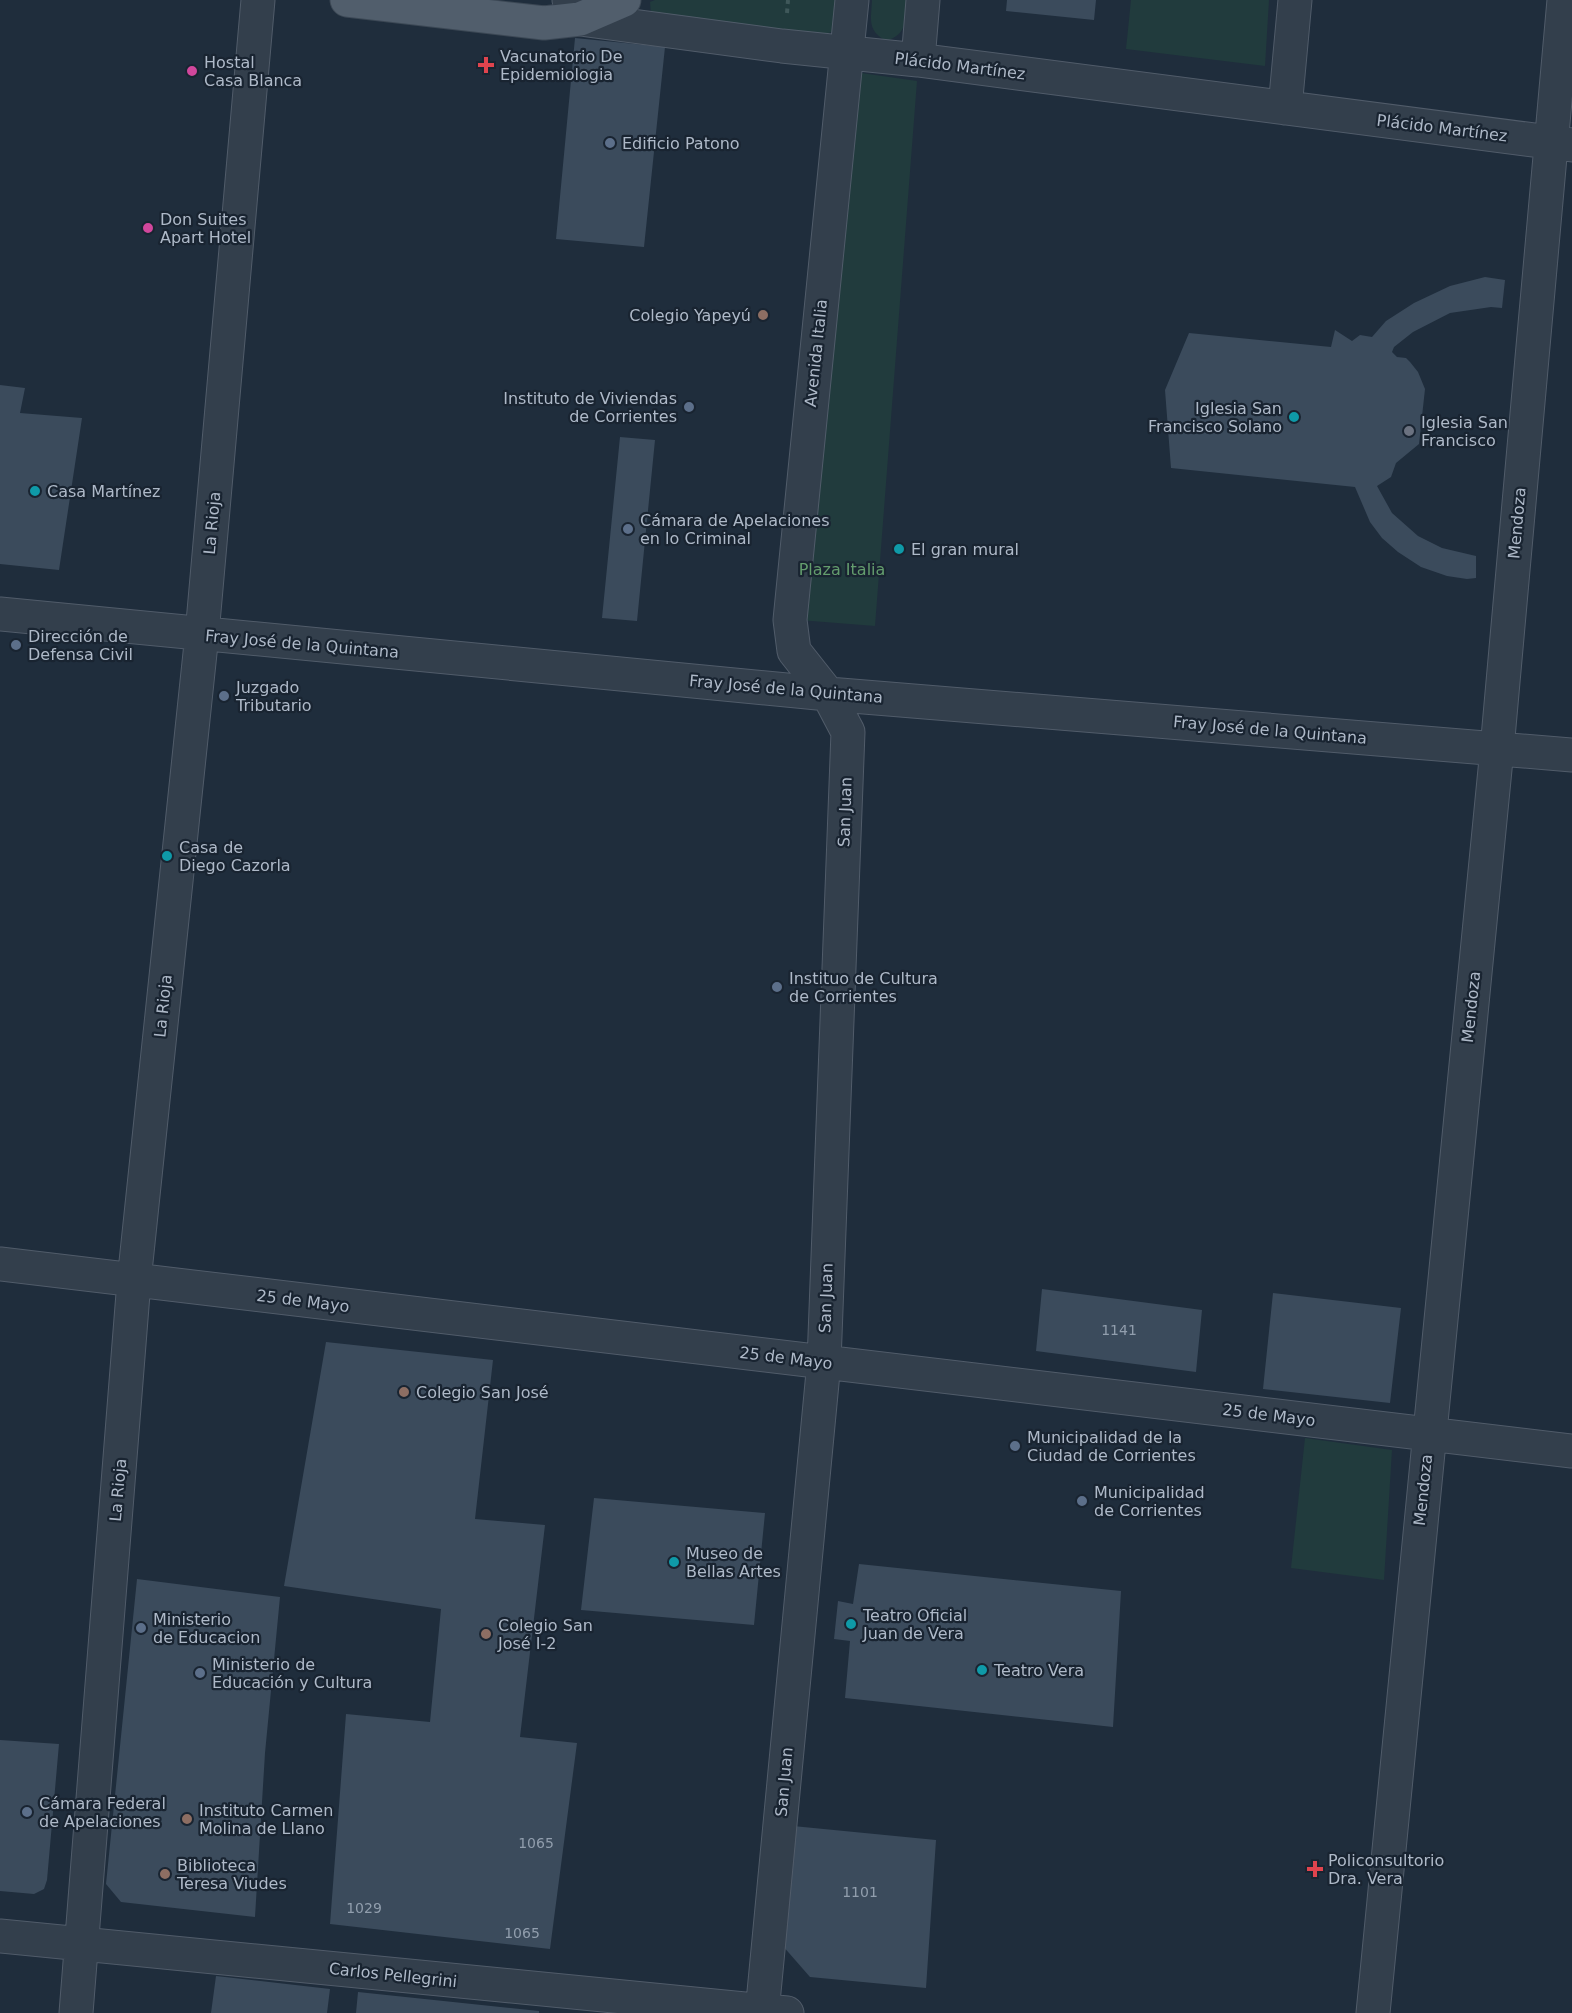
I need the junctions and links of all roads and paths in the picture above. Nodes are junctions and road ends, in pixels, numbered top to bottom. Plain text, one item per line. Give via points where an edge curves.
1 (258, 0) edge
2 (347, 0) edge
3 (624, 0) edge
4 (852, 0) edge
5 (923, 0) edge
6 (1294, 0) edge
7 (1564, 0) edge
8 (574, 9) edge
9 (846, 53) junction
10 (918, 60) junction
11 (1285, 108) junction
12 (1562, 143) edge
13 (0, 614) edge
14 (202, 634) junction
15 (828, 694) junction
16 (1497, 749) junction
17 (1572, 755) edge
18 (0, 1264) edge
19 (134, 1281) junction
20 (824, 1362) junction
21 (1429, 1434) junction
22 (1572, 1451) edge
23 (0, 1936) edge
24 (82, 1945) junction
25 (771, 2012) edge
26 (76, 2013) edge
27 (1373, 2013) edge

1 - 14 street, La Rioja
2 - 8 main road, Plácido Martínez via 544,23
3 - 8 main road
4 - 9 street, Avenida Italia
5 - 10 street
6 - 11 street
7 - 12 street, Mendoza
8 - 9 street, Plácido Martínez via 782,46
9 - 10 street, Plácido Martínez
9 - 15 street, Avenida Italia via 790,620 794,651
10 - 11 street, Plácido Martínez
11 - 12 street, Plácido Martínez
12 - 16 street, Mendoza
13 - 14 street, Fray José de la Quintana
14 - 15 street, Fray José de la Quintana
14 - 19 street, La Rioja
15 - 16 street, Fray José de la Quintana
15 - 20 street, San Juan via 848,732
16 - 17 street, Fray José de la Quintana
16 - 21 street, Mendoza
18 - 19 street, 25 de Mayo
19 - 20 street, 25 de Mayo
19 - 24 street, La Rioja
20 - 21 street, 25 de Mayo
20 - 25 street, San Juan
21 - 22 street, 25 de Mayo
21 - 27 street, Mendoza
23 - 24 street, Carlos Pellegrini
24 - 25 street, Carlos Pellegrini
24 - 26 street, La Rioja

